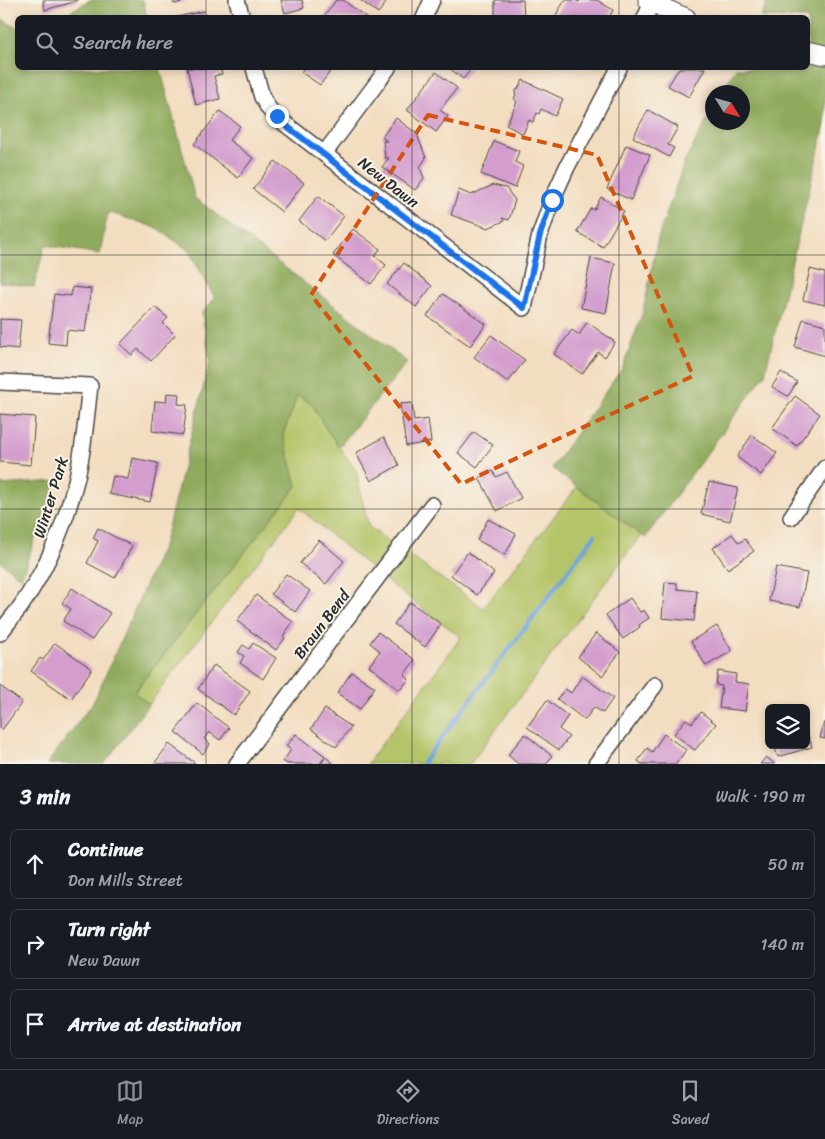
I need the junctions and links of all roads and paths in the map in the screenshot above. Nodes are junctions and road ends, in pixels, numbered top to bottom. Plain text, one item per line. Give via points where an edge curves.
1 (237, 0) edge
2 (432, 0) edge
3 (650, 5) edge
4 (241, 15) edge
5 (425, 15) edge
6 (679, 15) edge
7 (810, 51) edge
8 (825, 55) edge
9 (255, 70) edge
10 (387, 70) edge
11 (618, 70) edge
12 (324, 154) junction
13 (0, 382) edge
14 (825, 468) edge
15 (432, 505) dead end
16 (791, 517) dead end
17 (0, 633) edge
18 (655, 685) dead end
19 (238, 764) edge
20 (596, 764) edge

1 - 4 street
2 - 5 street
3 - 6 street
7 - 8 street
9 - 12 street, New Dawn via 269,109
10 - 12 street
11 - 12 street, New Dawn via 552,200 540,235 524,308
13 - 17 street, Winter Park via 90,386 76,480 56,543 21,606
14 - 16 street
15 - 19 street, Braun Bend
18 - 20 street

